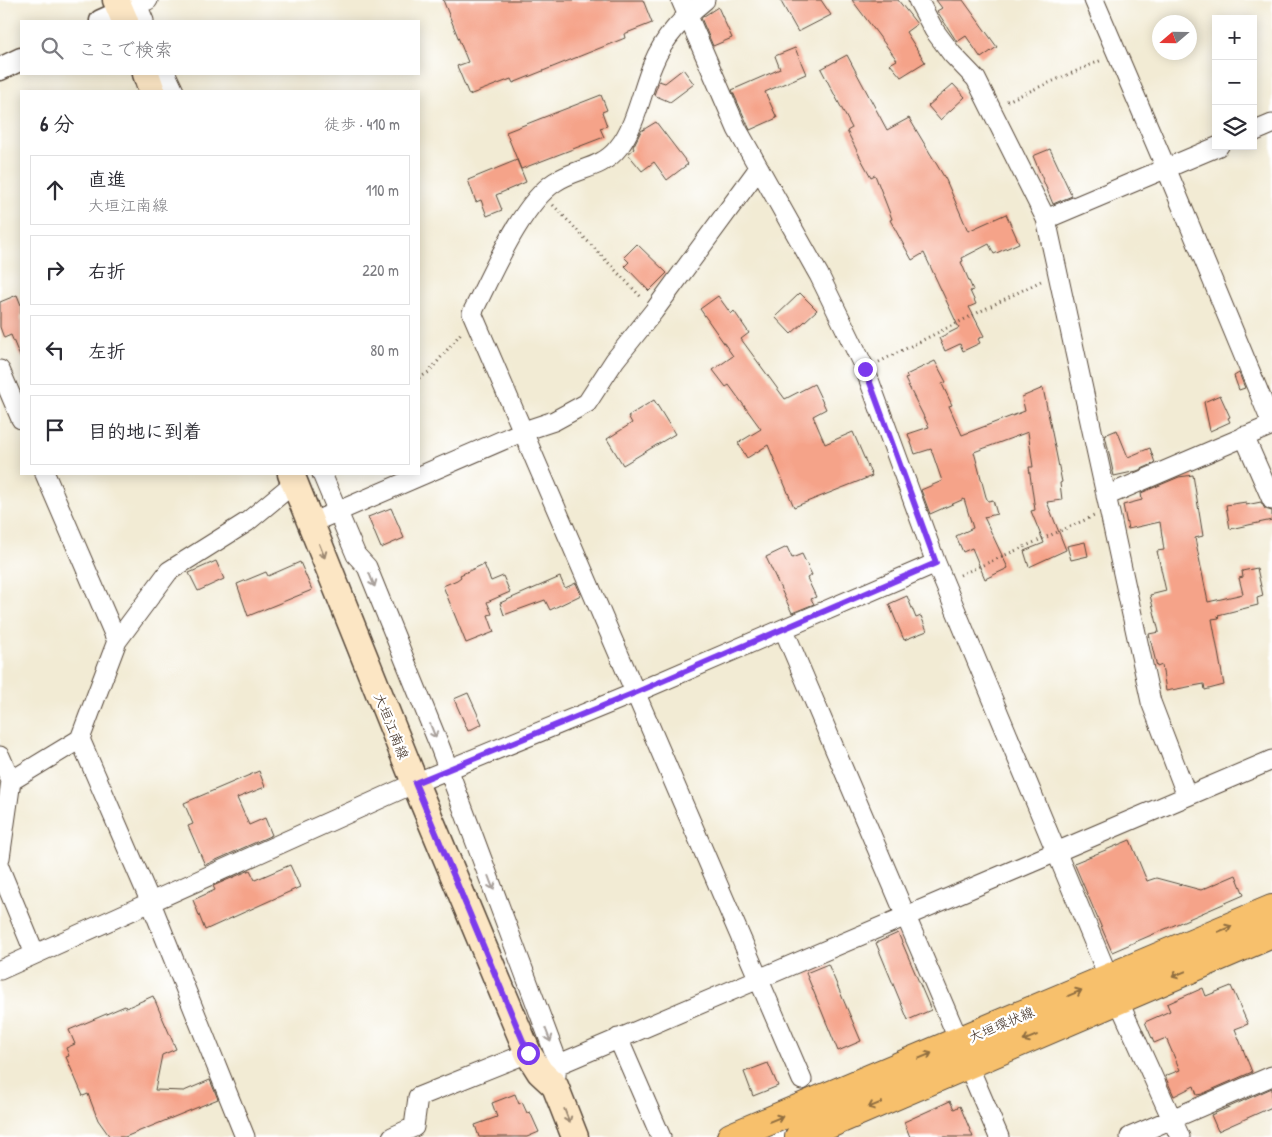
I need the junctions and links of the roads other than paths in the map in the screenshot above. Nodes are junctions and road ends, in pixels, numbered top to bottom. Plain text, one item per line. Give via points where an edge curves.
1 (705, 0) edge
2 (918, 0) edge
3 (1094, 0) edge
4 (683, 8) edge
5 (20, 59) edge
6 (0, 69) edge
7 (146, 75) edge
8 (166, 75) edge
9 (152, 90) edge
10 (174, 90) edge
11 (1272, 124) edge
12 (1257, 130) edge
13 (1212, 149) edge
14 (759, 168) junction
15 (1166, 168) junction
16 (1046, 219) junction
17 (0, 370) edge
18 (20, 417) edge
19 (1272, 424) edge
20 (524, 430) junction
21 (1244, 436) junction
22 (45, 475) edge
23 (322, 475) edge
24 (292, 478) edge
25 (1272, 500) edge
26 (1108, 503) junction
27 (338, 511) junction
28 (311, 524) junction
29 (936, 563) junction
30 (784, 630) junction
31 (117, 641) junction
32 (637, 692) junction
33 (80, 739) junction
34 (0, 756) edge
35 (1272, 760) edge
36 (449, 771) junction
37 (11, 781) junction
38 (415, 783) junction
39 (1187, 796) junction
40 (1057, 851) junction
41 (0, 858) edge
42 (0, 869) edge
43 (152, 903) junction
44 (1272, 909) edge
45 (906, 917) junction
46 (1272, 934) edge
47 (35, 954) junction
48 (0, 970) edge
49 (760, 979) junction
50 (1114, 989) junction
51 (618, 1038) junction
52 (528, 1053) junction
53 (963, 1053) junction
54 (556, 1075) junction
55 (1272, 1076) edge
56 (802, 1080) dead end
57 (1172, 1119) junction
58 (245, 1137) edge
59 (392, 1137) edge
60 (575, 1137) edge
61 (661, 1137) edge
62 (730, 1137) edge
63 (799, 1137) edge
64 (999, 1137) edge
65 (1130, 1137) edge
66 (1180, 1137) edge

1 - 4 street
2 - 16 street via 934,30 976,79
3 - 15 street
4 - 14 street via 737,129
4 - 20 street via 653,63 635,116 620,147 609,158 555,182 543,194 519,222 472,313
5 - 6 street
7 - 9 main road
8 - 10 street
11 - 12 street
13 - 15 street
14 - 20 street via 615,360 587,403 554,420
14 - 29 street via 819,275 865,369
15 - 16 street
15 - 19 street
16 - 26 street
17 - 18 street
19 - 21 street
20 - 27 street
20 - 32 street
21 - 25 street
21 - 26 street
22 - 31 street
23 - 27 street
24 - 28 main road, 大垣江南線
24 - 31 street via 247,522 170,571
26 - 39 street via 1150,702
27 - 28 street
27 -> 36 street via 356,555 367,567
28 -> 38 main road, 大垣江南線
29 - 30 street
29 - 40 street
30 - 32 street
30 - 45 street
31 - 33 street
32 - 36 street
32 - 49 street
33 - 37 street
33 - 43 street
34 - 37 street
35 - 39 street
36 - 38 street
36 -> 54 street via 557,1060
37 - 41 street
38 - 43 street
38 - 52 main road, 大垣江南線
39 - 40 street
40 - 45 street
40 - 50 street
42 - 47 street
43 - 47 street
43 - 58 street
50 -> 44 main road, 大垣環状線
45 - 49 street
45 - 53 street
46 -> 50 main road, 大垣環状線
47 - 48 street
49 - 51 street
49 - 56 street
50 - 53 main road, 大垣環状線
50 - 57 street
51 - 54 street
51 - 61 street
52 - 54 main road, 大垣江南線 via 540,1072
52 - 59 street via 418,1097 414,1127
62 -> 53 main road, 大垣環状線
53 -> 63 main road, 大垣環状線
53 - 64 street
54 -> 60 main road, 大垣江南線
55 - 57 street
57 - 65 street
57 - 66 street

